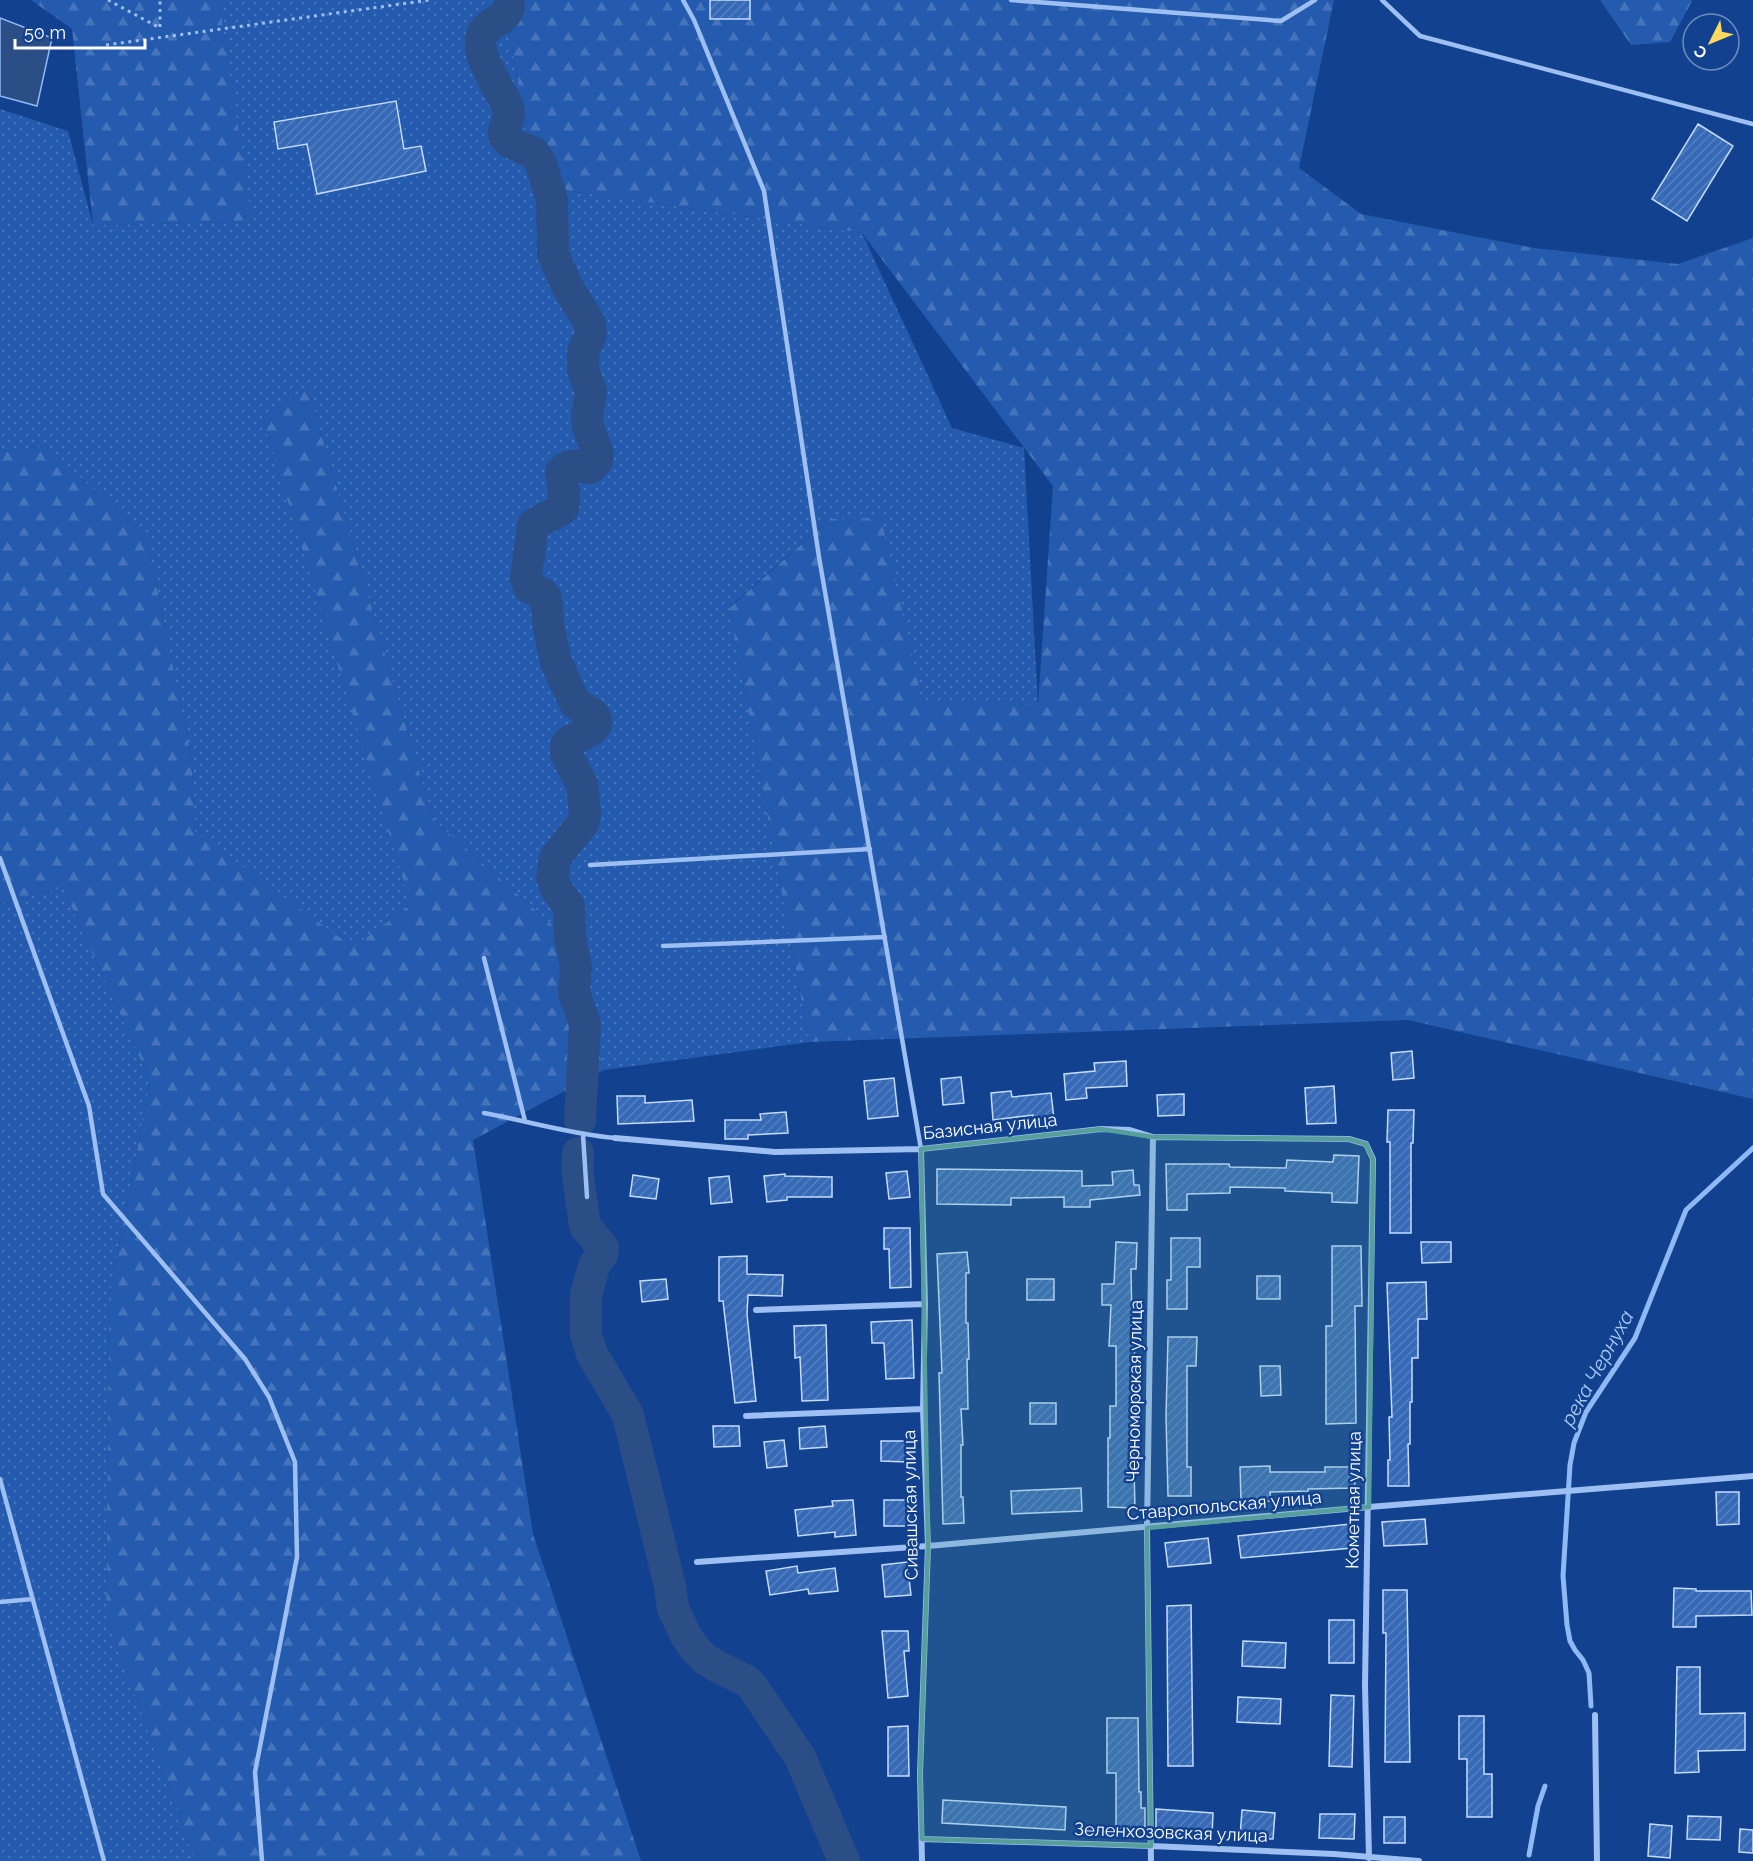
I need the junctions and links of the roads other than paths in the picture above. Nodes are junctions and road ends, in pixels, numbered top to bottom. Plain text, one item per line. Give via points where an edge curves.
1 (683, 0) edge
2 (1011, 0) edge
3 (1315, 0) edge
4 (1382, 0) edge
5 (1753, 124) edge
6 (870, 849) junction
7 (0, 858) edge
8 (590, 865) dead end
9 (885, 937) junction
10 (663, 946) dead end
11 (484, 958) dead end
12 (484, 1113) dead end
13 (525, 1120) junction
14 (584, 1135) junction
15 (1153, 1137) junction
16 (615, 1138) joint
17 (1366, 1144) joint
18 (921, 1149) junction
19 (586, 1197) dead end
20 (925, 1304) junction
21 (756, 1310) dead end
22 (923, 1409) junction
23 (746, 1416) dead end
24 (1753, 1476) edge
25 (0, 1479) edge
26 (1369, 1507) junction
27 (1147, 1528) junction
28 (928, 1546) junction
29 (697, 1562) dead end
30 (33, 1599) junction
31 (0, 1602) edge
32 (1595, 1715) dead end
33 (922, 1839) junction
34 (1151, 1846) junction
35 (1334, 1857) edge
36 (1369, 1858) junction
37 (104, 1861) edge
38 (262, 1861) edge
39 (921, 1861) edge
40 (1151, 1861) edge
41 (1419, 1861) edge
42 (1597, 1861) edge

1 - 6 lane via 764,191 819,557
2 - 3 lane via 1281,21
4 - 5 lane via 1420,36
6 - 8 lane
6 - 9 lane
7 - 38 lane via 90,1106 103,1194 245,1359 269,1397 295,1462 297,1557 255,1772
9 - 10 lane
9 - 18 lane
11 - 13 lane
12 - 13 lane
13 - 14 lane
14 - 16 lane
14 - 19 lane
15 - 17 street, Базисная улица via 1349,1139
15 - 18 street, Базисная улица via 1130,1130 1101,1129
15 - 27 street, Черноморская улица
16 - 18 street, Базисная улица via 775,1152
17 - 26 street, Кометная улица via 1373,1159
18 - 20 street, Сивашская улица
20 - 21 street
20 - 22 street, Сивашская улица
22 - 23 street
22 - 28 street, Сивашская улица
24 - 26 street, Ставропольская улица
25 - 30 lane
26 - 27 street, Ставропольская улица
26 - 36 street, Кометная улица via 1365,1685
27 - 28 street, Ставропольская улица
27 - 34 street, Черноморская улица
28 - 29 street, Ставропольская улица
28 - 33 street, Сивашская улица via 920,1774
30 - 31 lane
30 - 37 lane
32 - 42 street
33 - 34 street, Зеленхозовская улица
33 - 39 street, Сивашская улица
34 - 35 street, Зеленхозовская улица
34 - 40 street, Черноморская улица
35 - 36 street, Зеленхозовская улица
36 - 41 street, Зеленхозовская улица

